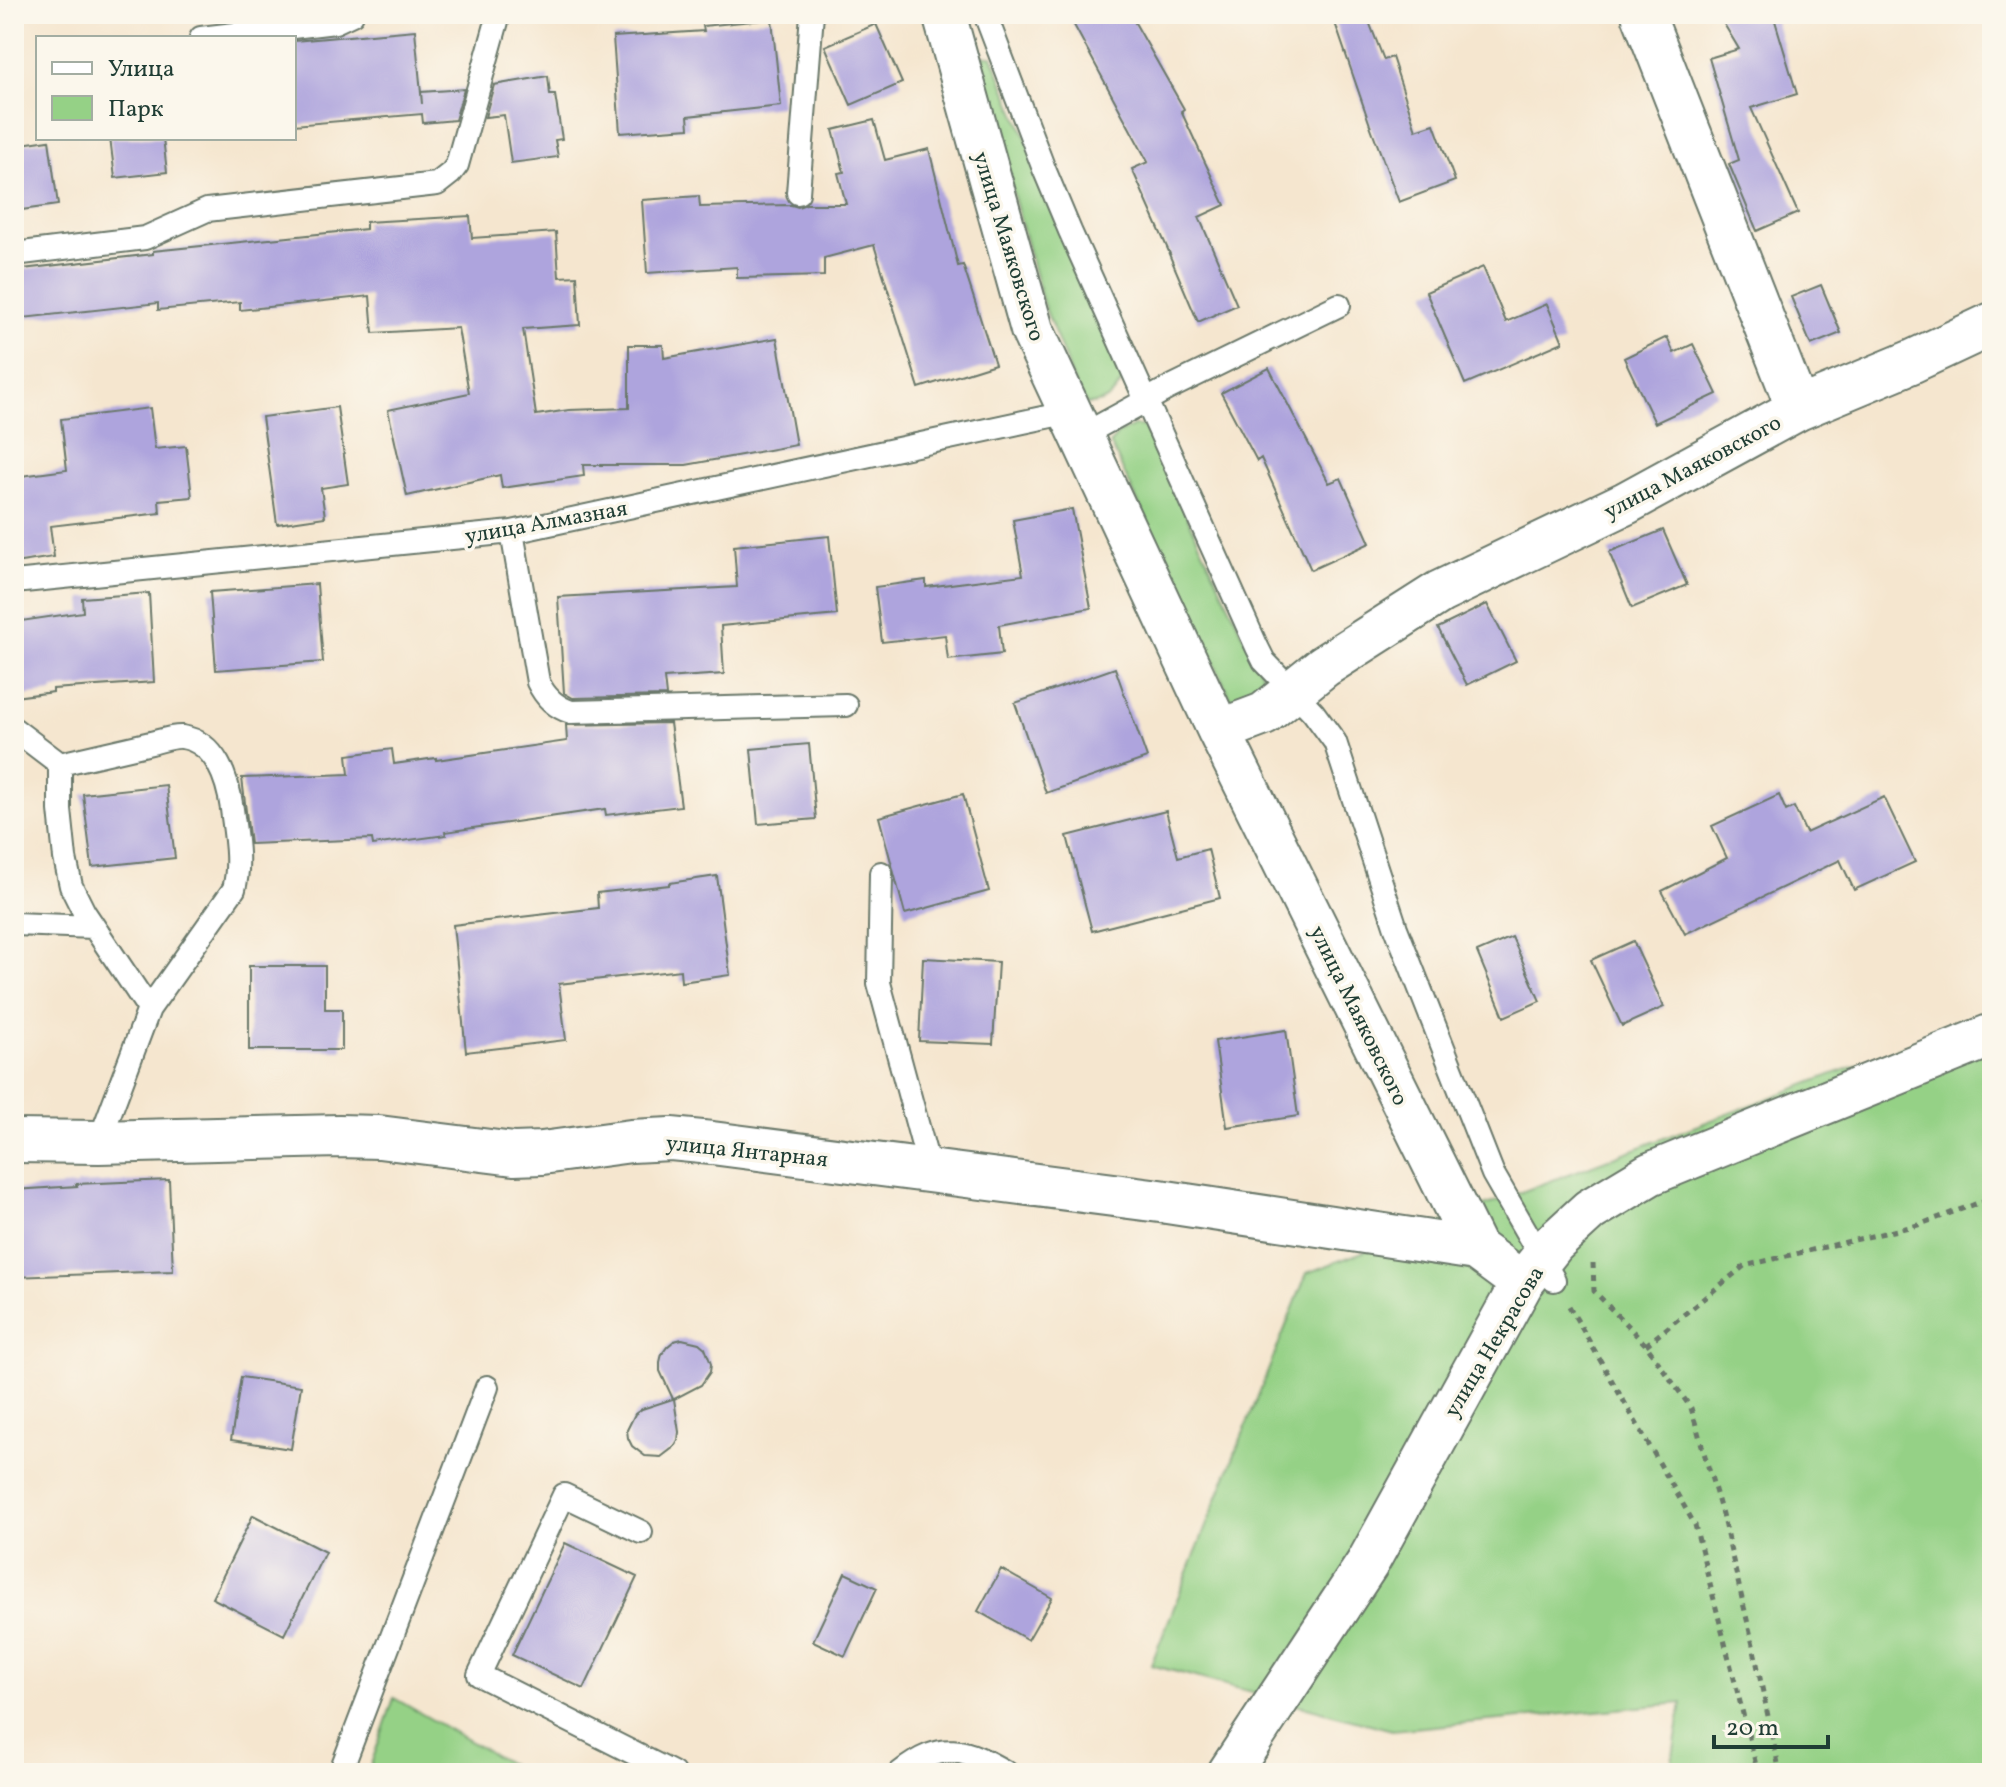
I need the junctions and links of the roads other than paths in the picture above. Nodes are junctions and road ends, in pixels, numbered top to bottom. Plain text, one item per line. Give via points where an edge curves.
1 (352, 14) edge
2 (499, 14) edge
3 (812, 14) edge
4 (944, 14) edge
5 (985, 14) edge
6 (1643, 14) edge
7 (218, 36) edge
8 (798, 193) dead end
9 (14, 254) edge
10 (1339, 305) dead end
11 (1992, 324) edge
12 (1147, 400) junction
13 (1798, 409) junction
14 (1075, 424) junction
15 (512, 532) junction
16 (14, 582) edge
17 (1292, 690) junction
18 (846, 705) dead end
19 (14, 729) edge
20 (1219, 731) junction
21 (60, 764) junction
22 (881, 873) dead end
23 (14, 924) edge
24 (94, 927) junction
25 (149, 1009) junction
26 (1992, 1035) edge
27 (14, 1141) edge
28 (99, 1142) junction
29 (930, 1171) junction
30 (1476, 1249) junction
31 (1539, 1274) junction
32 (487, 1387) dead end
33 (641, 1532) dead end
34 (340, 1773) edge
35 (673, 1773) edge
36 (900, 1773) edge
37 (1007, 1773) edge
38 (1229, 1773) edge

1 - 7 lane via 335,22
2 - 9 lane via 457,165 437,184 207,210 145,238
3 - 8 lane
4 - 14 street, улица Маяковского via 1032,330
5 - 12 lane via 1070,231
6 - 13 street, улица Маяковского
10 - 12 lane, улица Алмазная
11 - 13 street
12 - 14 lane, улица Алмазная
12 - 17 lane via 1260,653
13 - 17 street, улица Маяковского via 1626,503 1440,592
14 - 15 lane, улица Алмазная
14 - 20 street, улица Маяковского
15 - 16 lane, улица Алмазная
15 - 18 lane via 538,682 558,707 571,712
17 - 20 street, улица Маяковского via 1264,714
17 - 31 lane via 1335,742 1396,928 1493,1174
19 - 21 lane
20 - 30 street, улица Маяковского
21 - 24 lane via 65,858 71,886
21 - 25 lane via 180,737 207,750 223,773 235,835 234,889
22 - 29 lane via 879,983
23 - 24 lane
24 - 25 lane
25 - 28 lane
26 - 31 street, улица Некрасова via 1650,1174 1590,1210 1554,1243
27 - 28 street, улица Янтарная
28 - 29 street, улица Янтарная via 379,1137 514,1154 671,1139
29 - 30 street, улица Янтарная
30 - 31 street, улица Маяковского
31 - 38 street, улица Некрасова via 1367,1564
32 - 34 lane
33 - 35 lane via 564,1495 479,1675
36 - 37 lane via 929,1755 954,1751 972,1754

